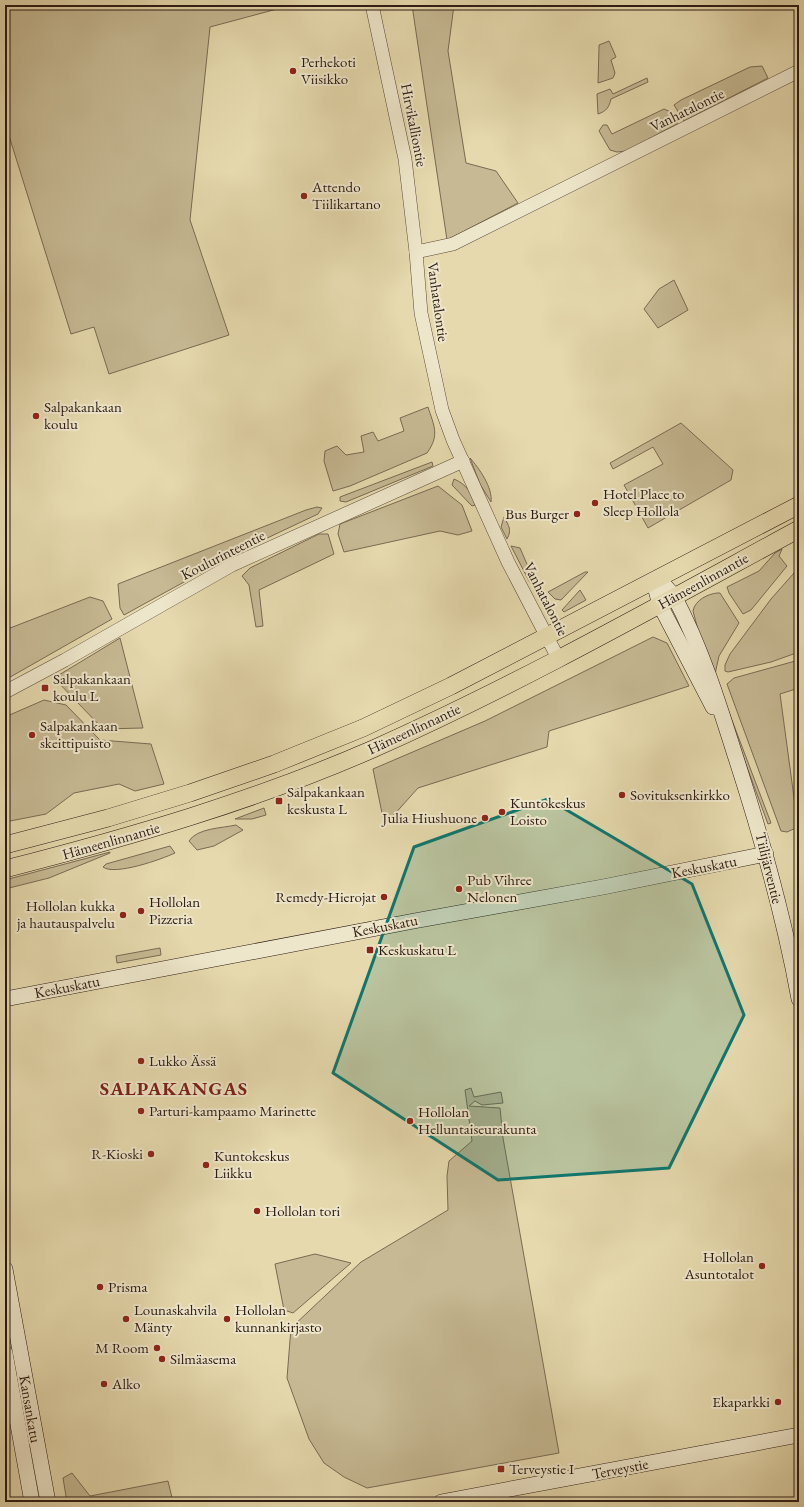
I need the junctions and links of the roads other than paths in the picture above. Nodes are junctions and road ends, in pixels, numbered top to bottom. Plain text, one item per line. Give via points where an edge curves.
1 (372, 5) edge
2 (799, 71) edge
3 (416, 252) junction
4 (463, 461) junction
5 (799, 504) edge
6 (799, 529) edge
7 (657, 582) junction
8 (667, 601) junction
9 (547, 637) junction
10 (558, 658) junction
11 (5, 692) edge
12 (5, 845) edge
13 (766, 854) junction
14 (5, 869) edge
15 (5, 999) edge
16 (799, 999) edge
17 (5, 1269) edge
18 (5, 1353) edge
19 (799, 1435) edge
20 (32, 1502) edge
21 (48, 1502) edge
22 (441, 1502) edge

1 - 3 street, Hirvikalliontie via 405,159
2 - 3 street, Vanhatalontie via 453,244
3 - 4 street, Vanhatalontie via 421,313 433,373 442,410
4 - 9 street, Vanhatalontie via 508,562
4 - 11 street, Koulurinteentie via 232,566
5 - 7 main road, Hämeenlinnantie
6 - 8 main road, Hämeenlinnantie
7 - 8 main road, Tiilijärventie via 656,590
7 - 9 main road, Hämeenlinnantie
8 - 10 main road, Hämeenlinnantie
8 - 13 main road, Tiilijärventie via 730,739
9 - 10 street, Vanhatalontie
9 - 12 main road, Hämeenlinnantie via 363,728 274,764 108,818
10 - 14 main road, Hämeenlinnantie via 373,749 284,786 198,816
13 - 15 main road, Keskuskatu
13 - 16 main road, Tiilijärventie
17 - 21 main road, Kansankatu
18 - 20 main road, Kansankatu
19 - 22 main road, Terveystie

